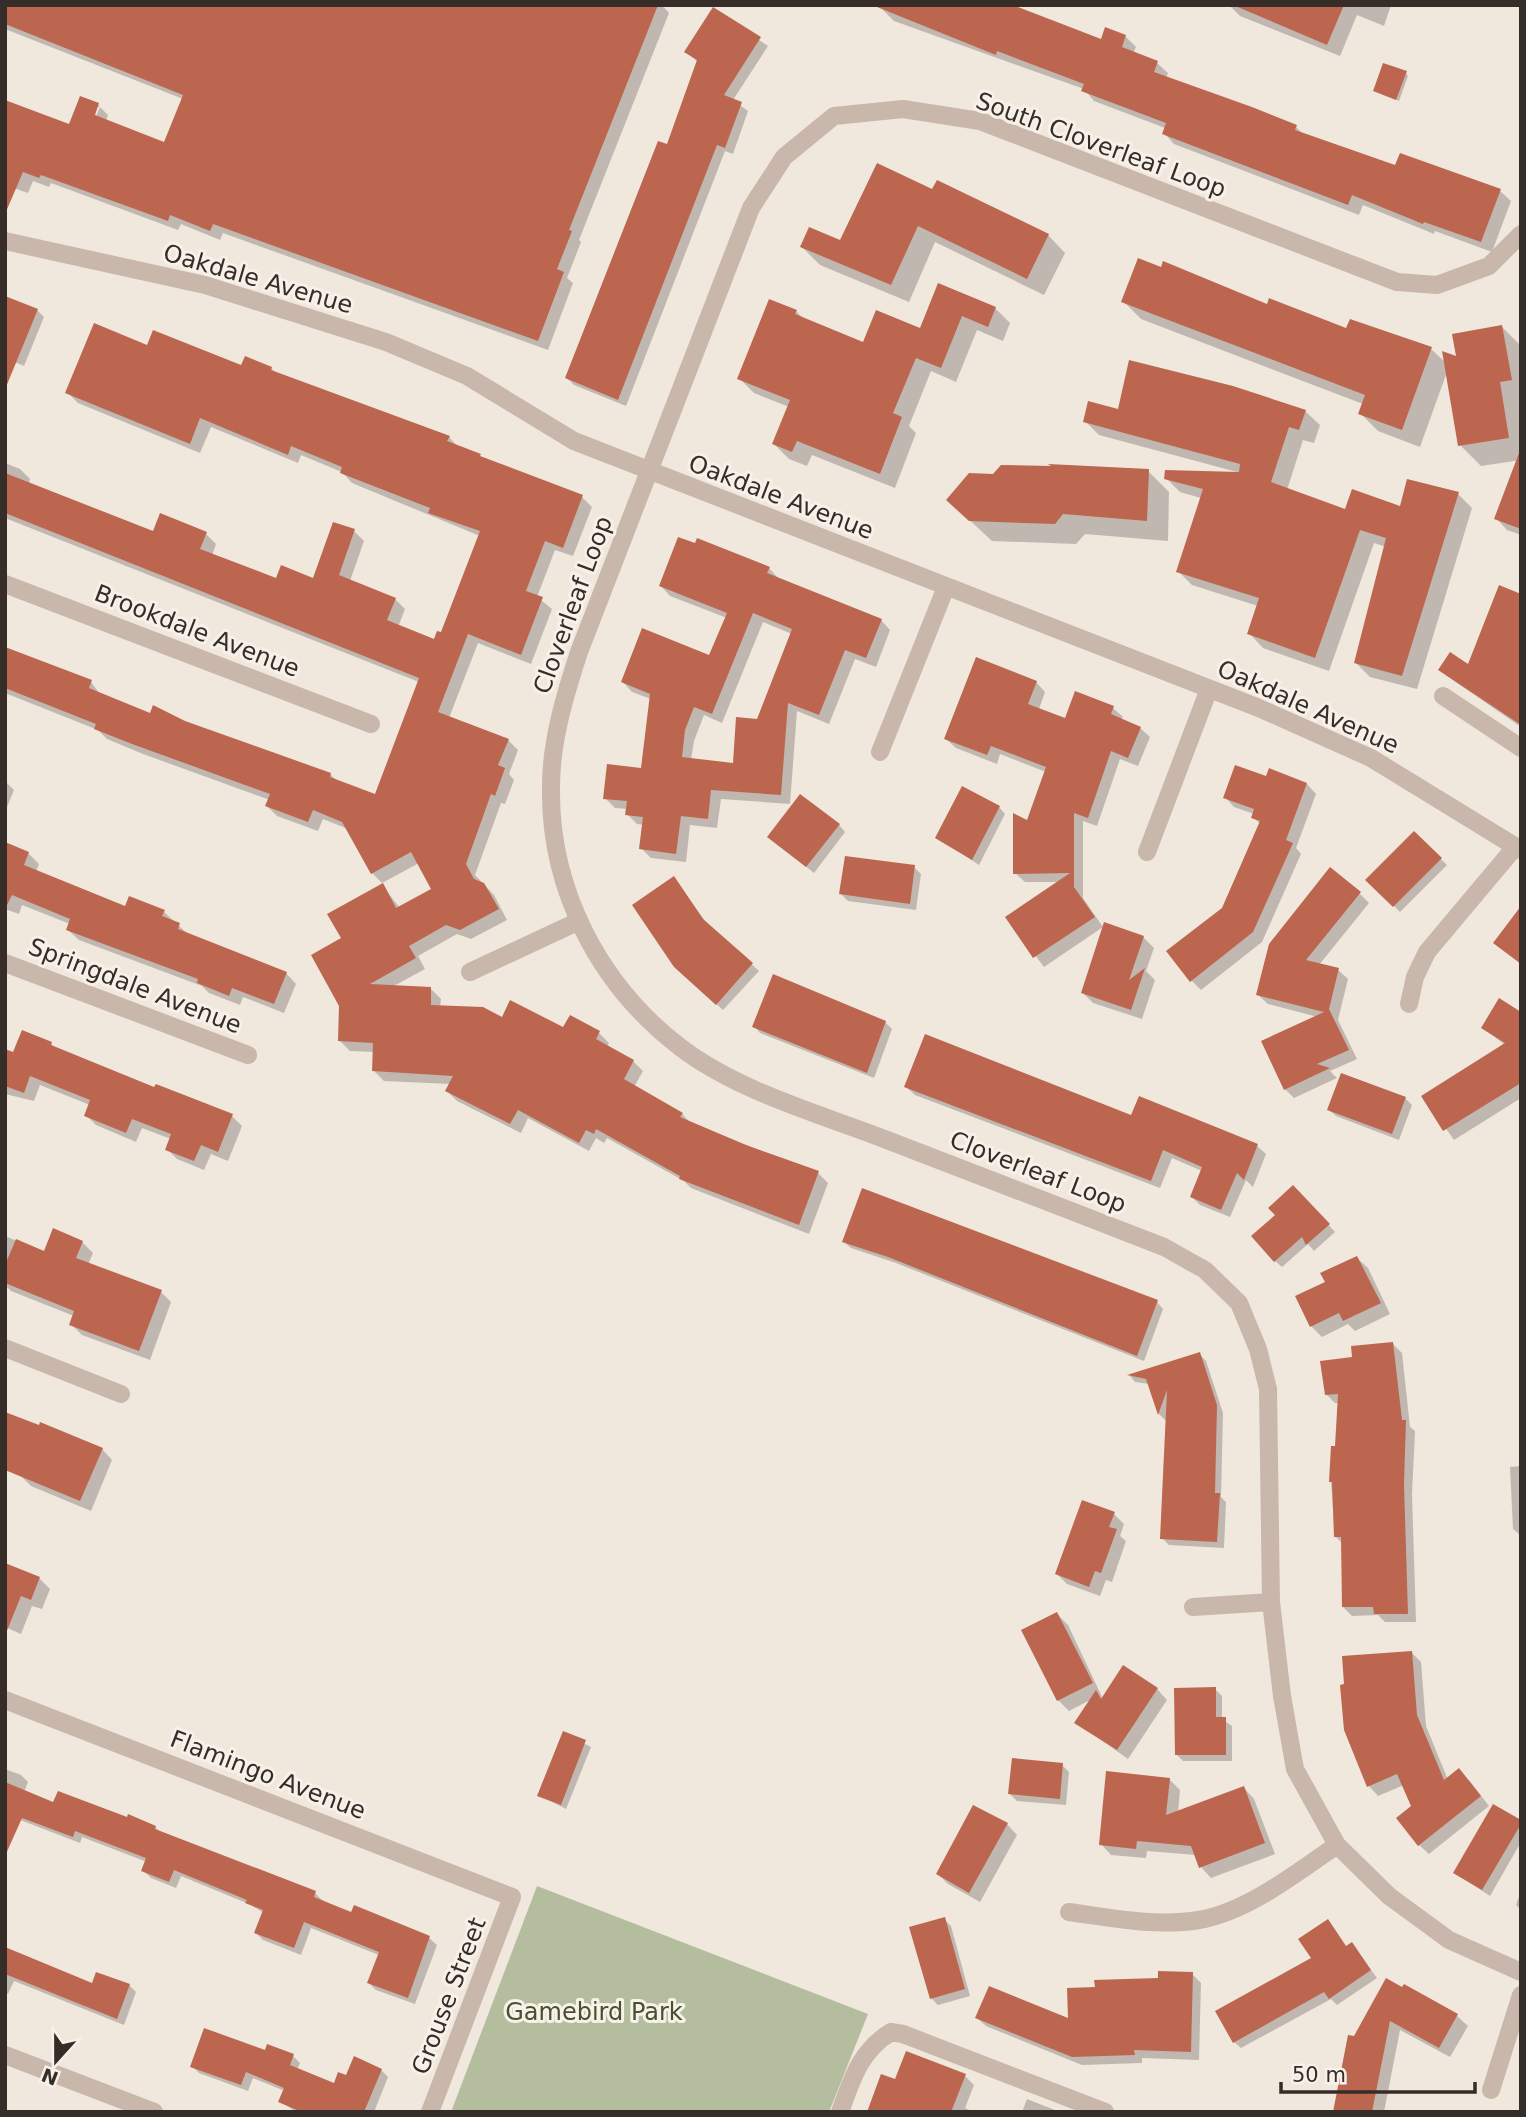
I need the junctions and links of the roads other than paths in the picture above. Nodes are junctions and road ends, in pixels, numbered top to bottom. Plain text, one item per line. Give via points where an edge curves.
1 (1521, 234) edge
2 (5, 241) edge
3 (648, 471) junction
4 (5, 584) edge
5 (946, 587) junction
6 (1209, 689) junction
7 (1443, 696) dead end
8 (371, 724) dead end
9 (1521, 748) edge
10 (880, 752) dead end
11 (1518, 848) edge
12 (1147, 852) dead end
13 (577, 922) junction
14 (5, 963) edge
15 (470, 972) dead end
16 (1409, 1004) dead end
17 (248, 1055) dead end
18 (5, 1348) edge
19 (121, 1395) dead end
20 (1271, 1602) junction
21 (1193, 1607) dead end
22 (5, 1700) edge
23 (1337, 1845) junction
24 (512, 1897) joint
25 (1069, 1912) dead end
26 (1521, 1972) edge
27 (1521, 1995) edge
28 (5, 2055) edge
29 (1492, 2090) dead end
30 (154, 2112) edge
31 (430, 2112) edge
32 (840, 2112) edge
33 (1105, 2112) edge

1 - 3 street, South Cloverleaf Loop via 1489,266 1437,285 1397,282 981,121 903,109 834,117 784,157 751,208
2 - 3 street, Oakdale Avenue via 205,285 386,342 467,376 573,441
3 - 5 street, Oakdale Avenue
3 - 13 street, Cloverleaf Loop via 561,711 550,785 555,850
4 - 8 street, Brookdale Avenue
5 - 6 street, Oakdale Avenue
5 - 10 street
6 - 11 street, Oakdale Avenue via 1371,758
6 - 12 street
7 - 9 street
11 - 16 street via 1427,951
13 - 15 street
13 - 20 street, Cloverleaf Loop via 623,995 681,1048 726,1074 749,1087 1164,1247 1205,1270 1230,1294 1239,1303 1258,1349 1268,1389
14 - 17 street, Springdale Avenue
18 - 19 street
20 - 21 street
20 - 23 street, Cloverleaf Loop via 1295,1769
22 - 24 street, Flamingo Avenue
23 - 25 street via 1263,1896 1201,1920 1148,1923
23 - 26 street, Cloverleaf Loop via 1389,1896 1449,1940
24 - 31 street, Grouse Street
27 - 29 street
28 - 30 street
32 - 33 street via 858,2063 875,2042 891,2032

